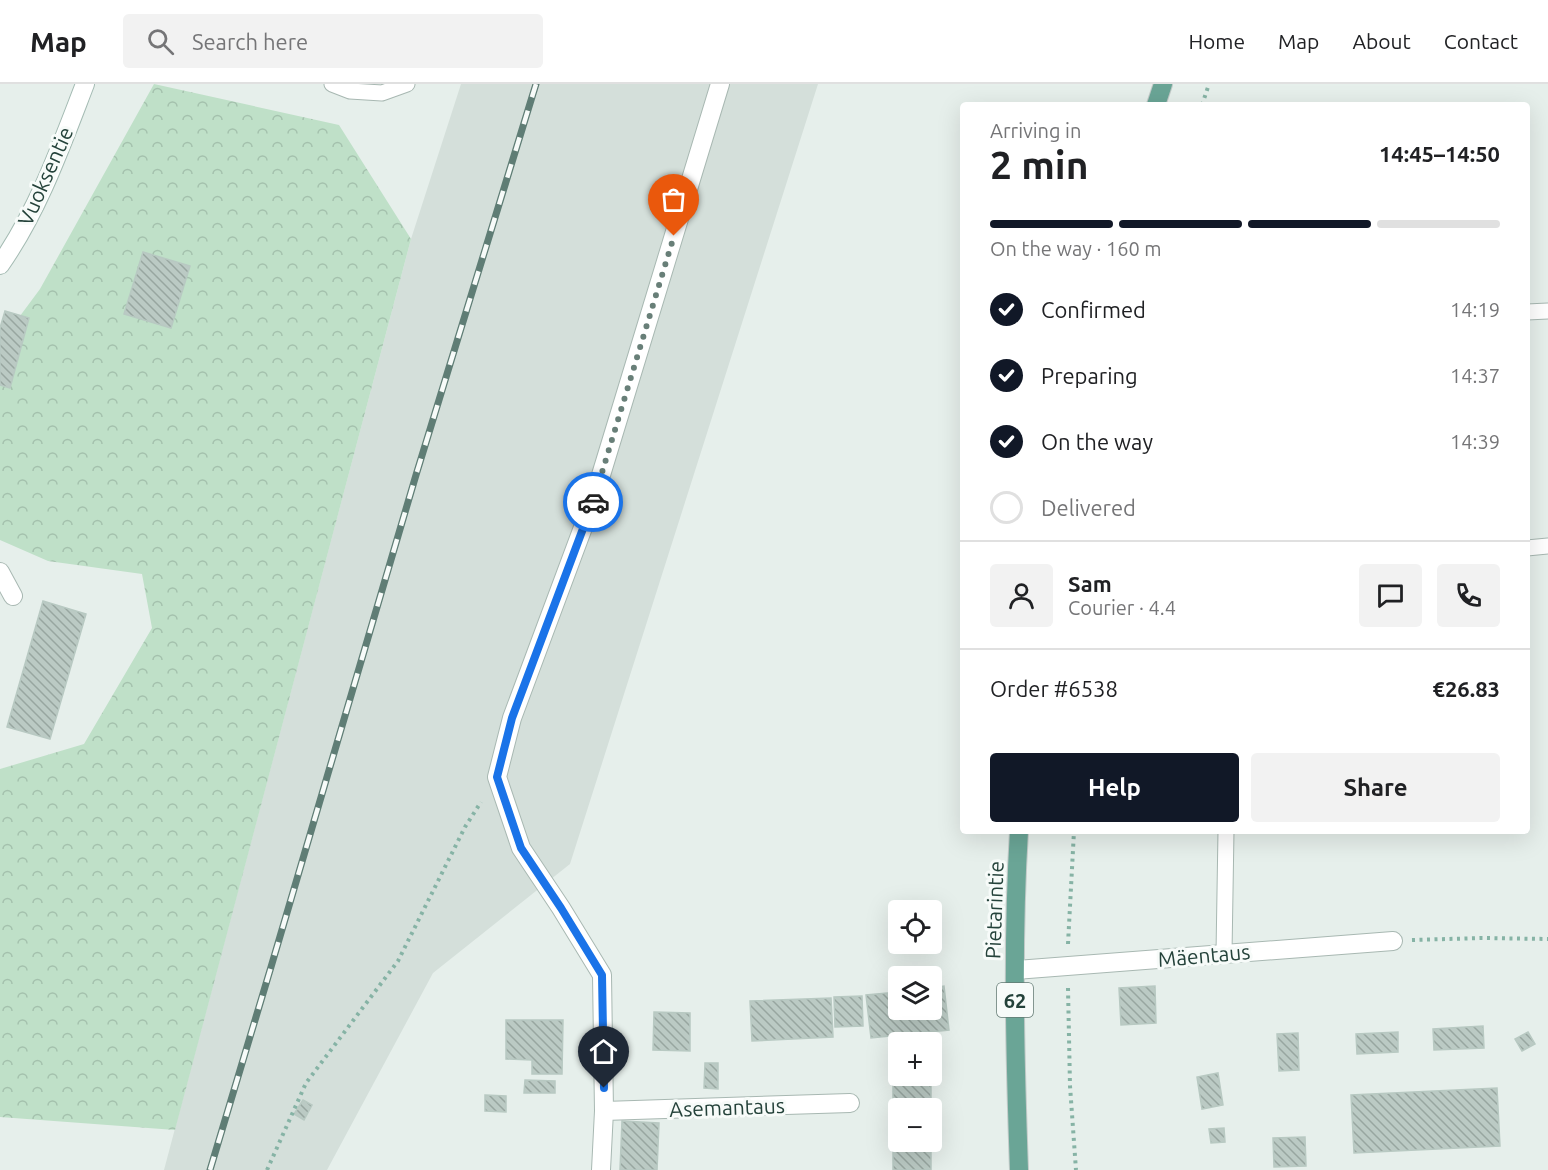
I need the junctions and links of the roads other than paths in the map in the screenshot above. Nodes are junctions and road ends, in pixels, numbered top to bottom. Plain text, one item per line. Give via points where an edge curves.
1 (85, 84) edge
2 (332, 84) edge
3 (407, 84) edge
4 (720, 84) edge
5 (1163, 84) edge
6 (1157, 102) edge
7 (0, 265) edge
8 (1548, 311) edge
9 (1530, 312) edge
10 (1548, 546) edge
11 (1530, 548) edge
12 (0, 572) edge
13 (13, 596) dead end
14 (1019, 834) edge
15 (1226, 834) edge
16 (1393, 941) road end
17 (1224, 953) junction
18 (1015, 970) junction
19 (850, 1103) dead end
20 (604, 1111) junction
21 (601, 1170) edge
22 (1019, 1170) edge

1 - 7 street, Vuoksentie via 45,183
2 - 3 lane via 350,91 382,93
4 - 20 street via 594,498 512,718 497,777 521,848 602,975
5 - 6 main road
8 - 9 lane
10 - 11 lane
12 - 13 street
14 - 18 main road, Pietarintie / 62
15 - 17 lane
16 - 17 street, Mäentaus
17 - 18 street, Mäentaus
18 - 22 main road, Pietarintie / 62
19 - 20 street, Asemantaus
20 - 21 street

